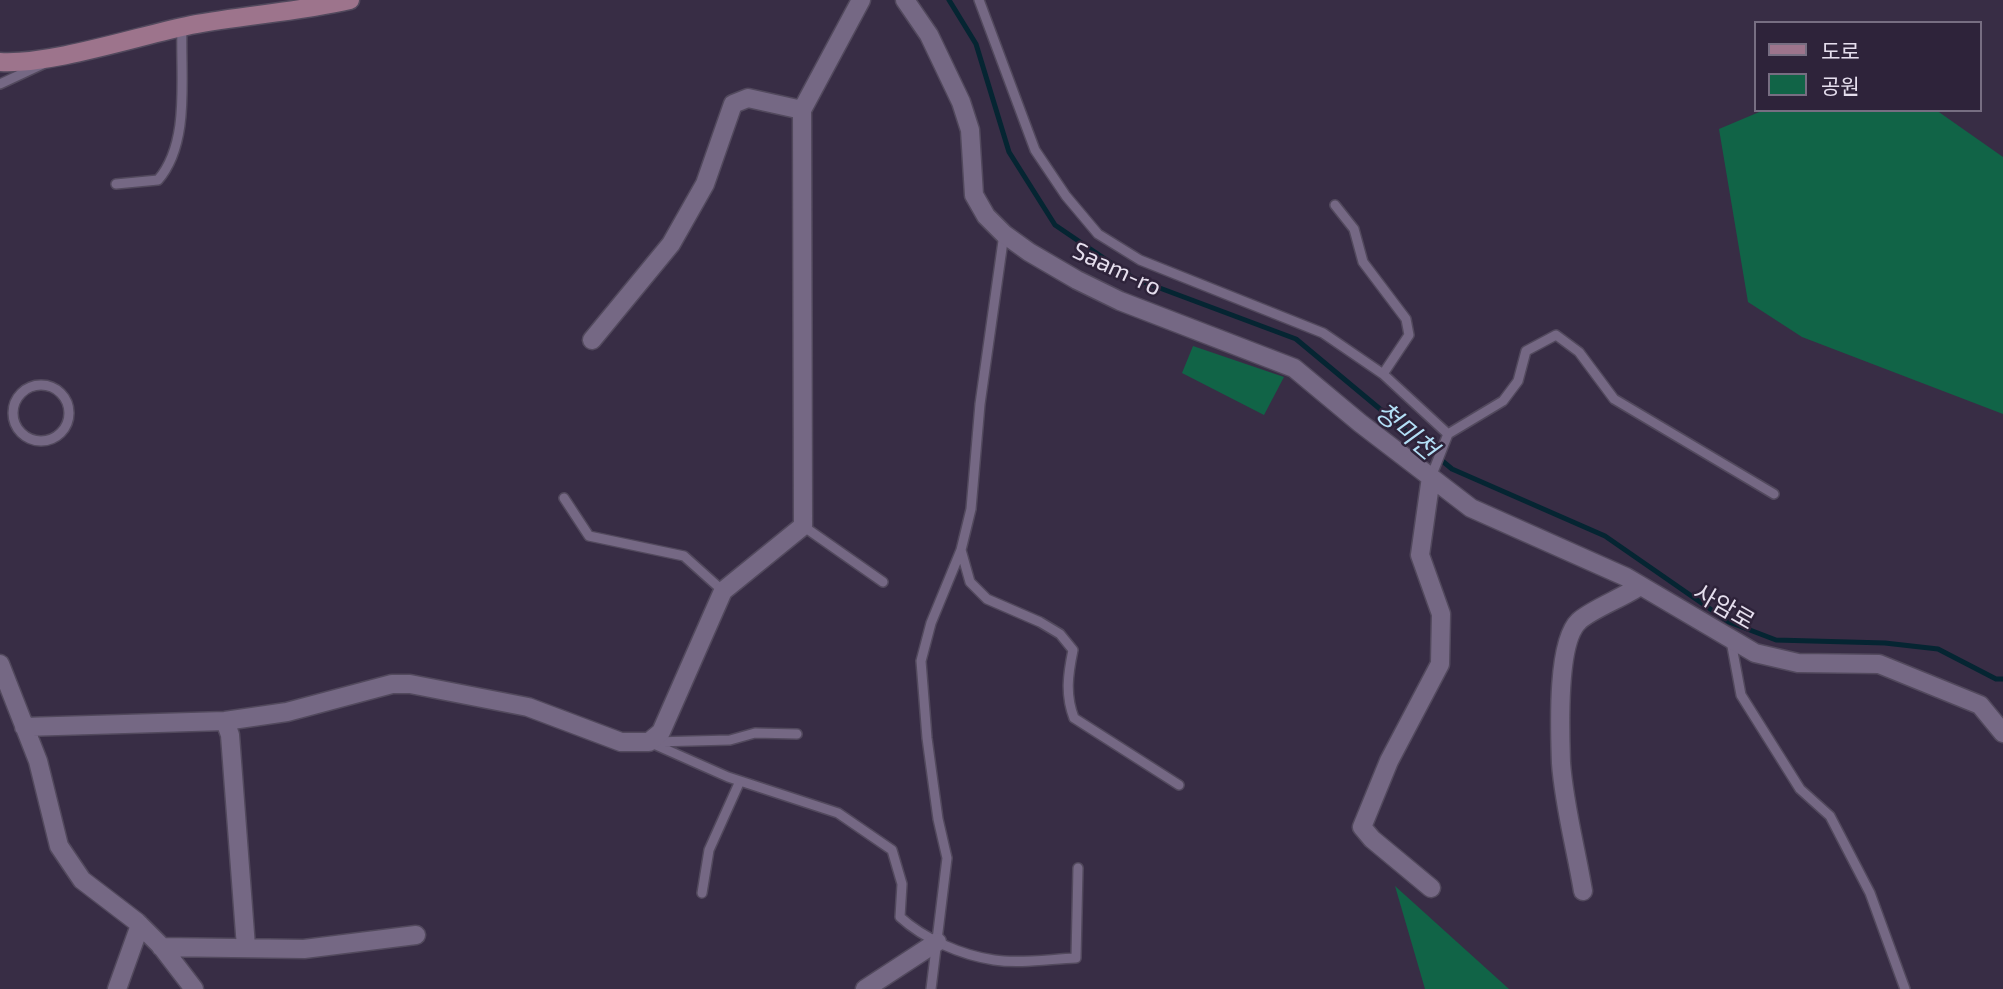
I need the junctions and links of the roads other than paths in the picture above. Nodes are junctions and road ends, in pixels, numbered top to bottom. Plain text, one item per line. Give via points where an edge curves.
1 (351, 0) edge
2 (861, 0) edge
3 (905, 0) edge
4 (979, 0) edge
5 (182, 27) junction
6 (57, 55) junction
7 (0, 62) edge
8 (0, 84) edge
9 (802, 110) junction
10 (116, 184) dead end
11 (1335, 205) dead end
12 (1004, 234) junction
13 (592, 340) dead end
14 (1383, 374) junction
15 (12, 416) junction
16 (0, 417) edge
17 (1448, 434) junction
18 (1431, 477) junction
19 (1774, 494) dead end
20 (564, 498) dead end
21 (803, 526) junction
22 (961, 550) junction
23 (883, 582) dead end
24 (1640, 586) junction
25 (723, 591) junction
26 (1731, 639) junction
27 (0, 664) edge
28 (225, 721) junction
29 (24, 727) junction
30 (2003, 733) edge
31 (797, 734) dead end
32 (649, 742) junction
33 (740, 781) junction
34 (1179, 785) dead end
35 (1078, 868) dead end
36 (1431, 888) dead end
37 (1583, 891) dead end
38 (702, 893) dead end
39 (140, 925) junction
40 (416, 935) dead end
41 (937, 942) junction
42 (161, 947) junction
43 (246, 947) junction
44 (117, 989) edge
45 (194, 989) edge
46 (865, 989) edge
47 (931, 989) edge
48 (1905, 989) edge

1 - 5 main road
2 - 9 street
3 - 12 street, Saam-ro via 929,35 961,102 970,130 974,195
4 - 14 lane via 1035,150 1098,233 1140,260 1323,333
5 - 6 main road
5 - 10 lane via 179,132 170,166 158,180
6 - 7 main road
6 - 8 lane
9 - 13 street via 748,98 733,104 705,184 671,244
9 - 21 street
11 - 14 lane via 1354,229 1363,262 1406,319 1409,335
12 - 18 street, Saam-ro via 1120,301 1294,368
12 - 22 lane via 980,404 971,509
14 - 17 lane
15 - 15 lane via 22,392 40,385 58,391 68,406 67,425 45,441 27,438
15 - 16 lane
17 - 18 lane
17 - 19 lane via 1503,401 1518,381 1526,351 1556,334 1579,352 1614,399
18 - 24 street, 사암로 via 1471,508
18 - 36 street via 1420,555 1441,614 1440,664 1389,761 1362,827
20 - 25 lane via 589,536 684,556
21 - 23 lane
21 - 25 street
22 - 34 lane via 970,582 987,599 1040,622 1060,634 1073,650 1067,680 1074,718
22 - 41 lane via 921,661 927,738 947,859
24 - 26 street, 사암로
24 - 37 street via 1579,621 1567,640 1561,764
25 - 32 street via 661,732
26 - 30 street, 사암로 via 1755,653 1798,663 1879,664 1980,705
26 - 48 lane via 1741,695 1800,789 1830,816 1870,893
27 - 29 street
28 - 29 street
28 - 32 street via 410,684 527,707 621,742
28 - 43 street via 230,735
29 - 39 street via 38,761 59,846 82,880
31 - 32 lane
32 - 33 lane
33 - 38 lane via 709,850
33 - 41 lane via 838,813 892,850 902,884 900,917
35 - 41 lane via 1076,958 994,960
39 - 42 street
39 - 44 street
40 - 43 street via 304,949
41 - 46 street
41 - 47 lane
42 - 43 street
42 - 45 street

